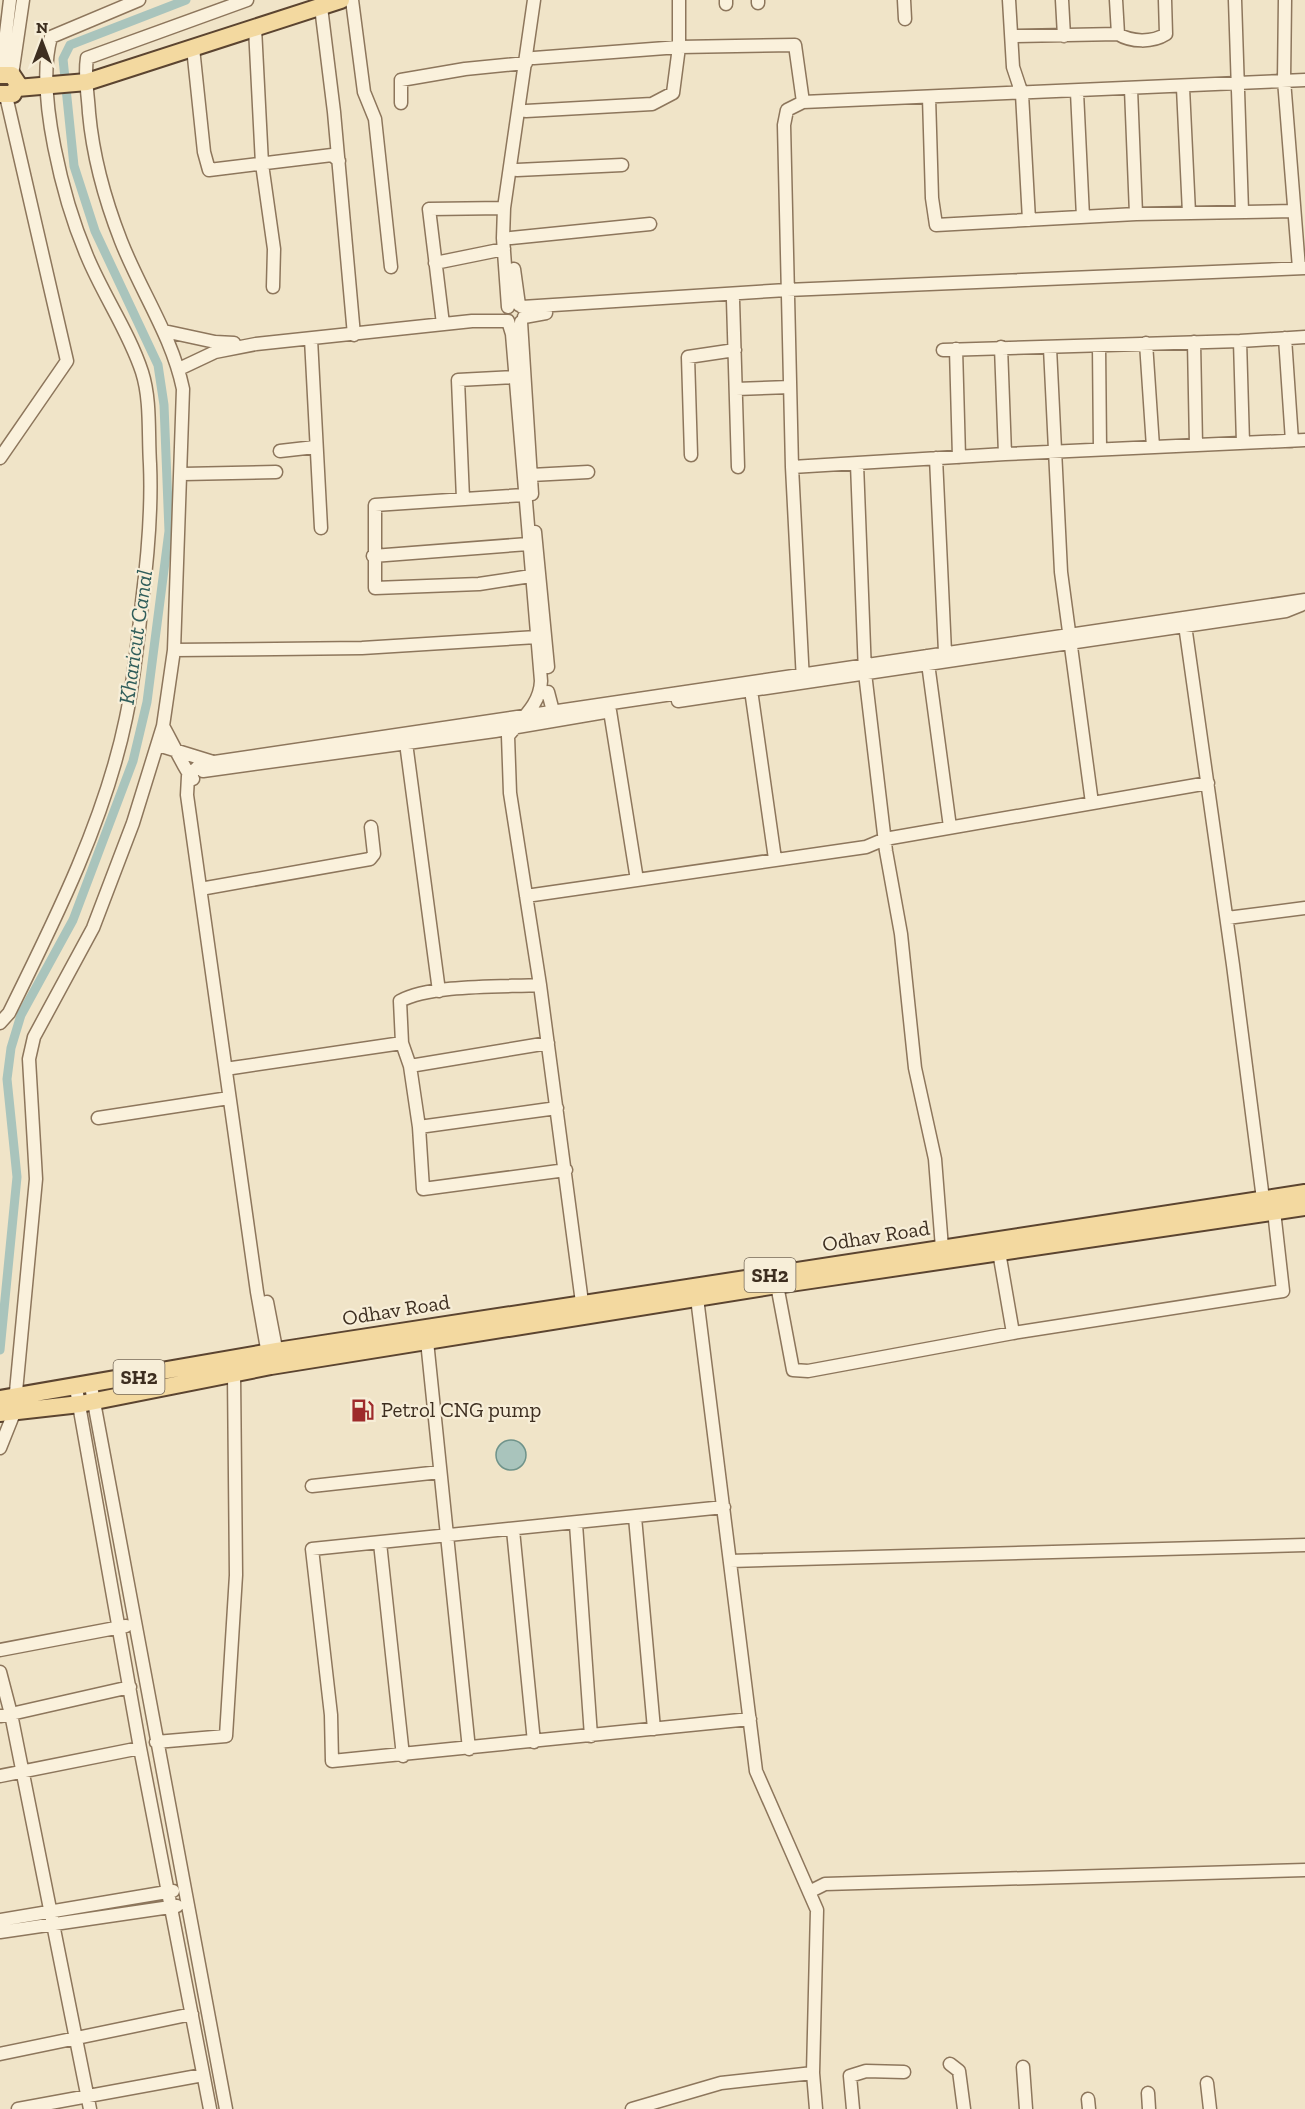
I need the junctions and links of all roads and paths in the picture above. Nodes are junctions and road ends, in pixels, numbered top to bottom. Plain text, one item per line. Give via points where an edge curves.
1 (23, 0) edge
2 (139, 0) edge
3 (247, 0) edge
4 (341, 0) edge
5 (352, 0) edge
6 (534, 0) edge
7 (542, 0) edge
8 (679, 0) edge
9 (904, 0) edge
10 (1009, 0) edge
11 (1062, 0) edge
12 (1116, 0) edge
13 (1165, 0) edge
14 (1235, 0) edge
15 (1285, 0) edge
16 (7, 2) edge
17 (318, 3) edge
18 (905, 19) dead end
19 (255, 28) junction
20 (1118, 34) junction
21 (1012, 36) junction
22 (1064, 36) junction
23 (3, 38) edge
24 (679, 47) junction
25 (193, 48) junction
26 (530, 61) junction
27 (82, 78) junction
28 (48, 80) junction
29 (1284, 80) junction
30 (1305, 80) edge
31 (7, 83) edge
32 (1237, 84) junction
33 (1183, 88) junction
34 (1131, 89) junction
35 (1077, 92) junction
36 (1022, 94) junction
37 (929, 97) junction
38 (802, 102) junction
39 (401, 103) dead end
40 (526, 111) junction
41 (339, 161) junction
42 (262, 164) junction
43 (622, 165) dead end
44 (517, 170) junction
45 (504, 208) junction
46 (1242, 211) junction
47 (1294, 211) junction
48 (1189, 213) junction
49 (1136, 214) junction
50 (1083, 217) junction
51 (1029, 220) junction
52 (650, 224) dead end
53 (511, 238) junction
54 (504, 249) junction
55 (435, 263) junction
56 (391, 267) dead end
57 (1303, 270) edge
58 (273, 287) dead end
59 (787, 293) junction
60 (733, 300) junction
61 (515, 313) junction
62 (443, 324) junction
63 (164, 331) junction
64 (354, 335) junction
65 (1305, 337) edge
66 (1285, 338) junction
67 (311, 339) junction
68 (1240, 341) junction
69 (1194, 342) junction
70 (1146, 343) junction
71 (256, 344) junction
72 (1099, 346) junction
73 (1001, 347) junction
74 (1050, 348) junction
75 (735, 350) junction
76 (943, 350) dead end
77 (956, 350) junction
78 (179, 369) junction
79 (513, 377) junction
80 (790, 387) junction
81 (736, 389) junction
82 (1305, 440) edge
83 (1292, 441) junction
84 (1243, 443) junction
85 (1196, 445) junction
86 (315, 447) junction
87 (1153, 447) junction
88 (1100, 449) junction
89 (280, 451) dead end
90 (1053, 451) junction
91 (1005, 454) junction
92 (691, 455) dead end
93 (959, 457) junction
94 (0, 458) edge
95 (936, 458) junction
96 (857, 464) junction
97 (738, 467) dead end
98 (792, 467) junction
99 (276, 472) dead end
100 (588, 472) dead end
101 (183, 474) junction
102 (531, 475) junction
103 (524, 495) junction
104 (463, 499) junction
105 (321, 528) dead end
106 (528, 544) junction
107 (373, 556) junction
108 (531, 576) junction
109 (1305, 602) edge
110 (1184, 621) junction
111 (537, 637) junction
112 (1071, 638) junction
113 (174, 650) junction
114 (945, 652) junction
115 (928, 659) junction
116 (865, 669) junction
117 (802, 678) junction
118 (751, 690) junction
119 (544, 693) junction
120 (610, 711) junction
121 (555, 716) junction
122 (525, 721) junction
123 (163, 726) junction
124 (406, 743) junction
125 (158, 745) junction
126 (179, 750) junction
127 (213, 765) junction
128 (191, 777) junction
129 (1208, 783) junction
130 (1092, 803) junction
131 (371, 827) dead end
132 (950, 827) junction
133 (885, 839) junction
134 (775, 859) junction
135 (637, 880) junction
136 (206, 888) junction
137 (526, 896) junction
138 (1305, 908) edge
139 (1227, 918) junction
140 (540, 985) junction
141 (439, 991) junction
142 (0, 1023) edge
143 (402, 1043) junction
144 (548, 1043) junction
145 (410, 1066) junction
146 (232, 1068) junction
147 (229, 1098) junction
148 (557, 1108) junction
149 (98, 1118) dead end
150 (419, 1127) junction
151 (566, 1170) junction
152 (1305, 1193) edge
153 (1269, 1205) junction
154 (1305, 1207) edge
155 (942, 1248) junction
156 (999, 1252) junction
157 (777, 1285) junction
158 (697, 1292) junction
159 (583, 1310) junction
160 (1013, 1333) junction
161 (427, 1341) junction
162 (274, 1359) junction
163 (234, 1375) junction
164 (86, 1395) junction
165 (8, 1404) edge
166 (0, 1448) edge
167 (440, 1472) junction
168 (312, 1486) dead end
169 (724, 1508) junction
170 (635, 1517) junction
171 (576, 1524) junction
172 (513, 1530) junction
173 (446, 1537) junction
174 (380, 1543) junction
175 (1305, 1545) edge
176 (730, 1561) junction
177 (135, 1624) junction
178 (119, 1628) junction
179 (0, 1650) edge
180 (0, 1672) edge
181 (129, 1687) junction
182 (5, 1715) edge
183 (750, 1719) junction
184 (654, 1729) junction
185 (591, 1736) junction
186 (156, 1742) junction
187 (534, 1742) junction
188 (140, 1748) junction
189 (469, 1749) junction
190 (403, 1756) junction
191 (22, 1771) junction
192 (0, 1776) edge
193 (1305, 1869) edge
194 (184, 1889) junction
195 (168, 1892) junction
196 (809, 1892) junction
197 (187, 1904) junction
198 (171, 1906) junction
199 (50, 1918) junction
200 (0, 1920) edge
201 (0, 1932) edge
202 (192, 2014) junction
203 (74, 2038) junction
204 (0, 2054) edge
205 (950, 2064) dead end
206 (1023, 2067) dead end
207 (904, 2072) dead end
208 (813, 2073) junction
209 (203, 2075) junction
210 (1207, 2083) dead end
211 (1148, 2093) dead end
212 (89, 2103) edge
213 (18, 2109) edge
214 (210, 2109) edge
215 (226, 2109) edge
216 (632, 2109) edge
217 (816, 2109) edge
218 (853, 2109) edge
219 (964, 2109) edge
220 (1026, 2109) edge
221 (1149, 2109) edge
222 (1210, 2109) edge

1 - 31 street
2 - 28 street via 51,37 45,56
3 - 27 street via 87,58
4 - 17 main road
5 - 56 street via 364,92 375,119
6 - 26 street
7 - 26 street
8 - 24 street
9 - 18 street
10 - 21 street
11 - 22 street
12 - 20 street
13 - 20 street via 1166,34 1157,39 1127,39
14 - 32 street
15 - 29 street
16 - 23 street
17 - 19 main road
17 - 27 main road
17 - 41 street
19 - 25 main road
19 - 42 street
20 - 22 street
21 - 22 street
21 - 36 street via 1013,67
23 - 31 street
24 - 26 street
24 - 38 street via 795,45
24 - 40 street via 673,93 652,104
25 - 27 main road
25 - 42 street via 208,170
26 - 39 street via 401,80
26 - 40 street
26 - 45 street
27 - 28 main road
27 - 63 street via 100,179 121,242
28 - 31 main road
28 - 142 street via 64,188 86,256 142,372 152,494 136,660 118,750 59,912 9,1013
29 - 30 street
29 - 32 street
29 - 47 street
31 - 94 street via 67,361
32 - 33 street
32 - 46 street
33 - 34 street
33 - 48 street
34 - 35 street
34 - 49 street
35 - 36 street
35 - 50 street
36 - 37 street
36 - 51 street
37 - 38 street
37 - 51 street via 936,225
38 - 59 street via 787,110 784,125
40 - 44 street
41 - 42 street via 332,155
41 - 64 street
42 - 58 street via 274,249
43 - 44 street
44 - 53 street
45 - 54 street
45 - 55 street via 429,209
46 - 47 street
46 - 48 street
47 - 57 street
48 - 49 street
49 - 50 street
50 - 51 street
52 - 53 street
53 - 61 street
54 - 55 street
54 - 61 street
55 - 62 street
57 - 59 street
59 - 60 street
59 - 61 street
59 - 80 street
60 - 61 street
60 - 75 street
61 - 62 street
61 - 79 street
61 - 102 street
62 - 64 street
63 - 71 street via 215,342
63 - 78 street
64 - 67 street
65 - 66 street
66 - 68 street
66 - 83 street
67 - 71 street
67 - 86 street
68 - 69 street
68 - 84 street
69 - 70 street
69 - 85 street
70 - 72 street
70 - 87 street
71 - 78 street via 215,352
72 - 74 street
72 - 88 street
73 - 74 street
73 - 77 street
73 - 91 street
74 - 90 street
75 - 81 street
75 - 92 street via 688,357
76 - 77 street
77 - 93 street
78 - 101 street via 183,389
79 - 103 street
79 - 104 street via 458,380
80 - 81 street
80 - 98 street
81 - 97 street
82 - 83 street
83 - 84 street
84 - 85 street
85 - 87 street
86 - 89 street
86 - 105 street
87 - 88 street
88 - 90 street
90 - 91 street
90 - 112 street via 1060,572
91 - 93 street
93 - 95 street
95 - 96 street
95 - 114 street
96 - 98 street
96 - 116 street
98 - 117 street
99 - 101 street
100 - 102 street
101 - 113 street
102 - 119 street
103 - 104 street
103 - 106 street
104 - 107 street via 375,504
106 - 107 street
106 - 108 street
107 - 108 street via 375,588 479,584
108 - 111 street
109 - 110 street
110 - 112 street
110 - 129 street
111 - 113 street via 362,648
111 - 119 street
112 - 114 street
112 - 115 street
112 - 130 street
113 - 123 street
114 - 115 street
115 - 116 street
115 - 132 street
116 - 117 street
116 - 133 street
117 - 118 street
117 - 121 street
118 - 120 street
118 - 134 street
119 - 121 street
119 - 122 street
120 - 121 street
120 - 135 street
121 - 122 street
122 - 124 street
122 - 127 street
122 - 137 street via 508,753 510,793
123 - 125 street
123 - 126 street
124 - 127 street
124 - 141 street
125 - 126 street
125 - 165 street via 134,823 93,928 34,1038 29,1059 36,1179
126 - 127 street
126 - 128 street
127 - 128 street
128 - 136 street
128 - 147 street via 187,795 198,889
129 - 130 street
129 - 139 street
130 - 132 street
131 - 136 street via 374,854 370,860
132 - 133 street
133 - 134 street via 866,847
133 - 155 street via 901,934 915,1068 935,1159
134 - 135 street
135 - 137 street
136 - 146 street
137 - 140 street
138 - 139 street
139 - 153 street
140 - 141 street
140 - 144 street
141 - 143 street via 400,1001
143 - 145 street
143 - 146 street
144 - 145 street
144 - 148 street
145 - 150 street
146 - 162 street
147 - 149 street
147 - 162 street via 257,1293
148 - 150 street
148 - 151 street
150 - 151 street via 423,1189
151 - 159 street
152 - 153 main road, Odhav Road / SH2
153 - 154 main road, Odhav Road / SH2
153 - 155 main road, Odhav Road / SH2
153 - 156 main road, Odhav Road / SH2
153 - 160 street via 1284,1291
155 - 158 main road, Odhav Road / SH2
156 - 157 main road, Odhav Road / SH2
156 - 160 street
157 - 158 main road, Odhav Road / SH2
157 - 160 street via 796,1371
158 - 159 main road, Odhav Road / SH2
158 - 169 street
159 - 161 main road, Odhav Road / SH2
159 - 162 main road, Odhav Road / SH2
161 - 162 main road, Odhav Road / SH2
161 - 167 street
162 - 163 main road, Odhav Road / SH2
162 - 164 main road, Odhav Road / SH2
163 - 164 main road, Odhav Road / SH2
163 - 186 street via 236,1575 226,1736
164 - 165 main road, Odhav Road / SH2
164 - 177 street
164 - 178 street
165 - 166 street
167 - 168 street
167 - 173 street
169 - 170 street
169 - 176 street
170 - 171 street
170 - 184 street
171 - 172 street
171 - 185 street
172 - 173 street
172 - 187 street
173 - 174 street
173 - 189 street
174 - 190 street
174 - 190 street via 312,1549 331,1715 332,1761
175 - 176 street
176 - 183 street
177 - 178 street
177 - 186 street
178 - 179 street
178 - 181 street
180 - 182 street
181 - 182 street
181 - 188 street
182 - 191 street
183 - 184 street
183 - 196 street via 756,1771
184 - 185 street
185 - 187 street
186 - 194 street
187 - 189 street
188 - 191 street
188 - 195 street
189 - 190 street
191 - 192 street
191 - 199 street
193 - 196 street via 825,1884
194 - 195 street
194 - 197 street
195 - 198 street
195 - 199 street
196 - 208 street via 817,1910
197 - 198 street
197 - 215 street
198 - 199 street
198 - 202 street
199 - 200 street
199 - 201 street
199 - 203 street
202 - 203 street
202 - 209 street
203 - 204 street
203 - 212 street
205 - 219 street via 959,2071
206 - 220 street
207 - 218 street via 866,2071 850,2076
208 - 216 street via 721,2083
208 - 217 street
209 - 212 street
209 - 214 street
210 - 222 street
211 - 221 street
212 - 213 street

